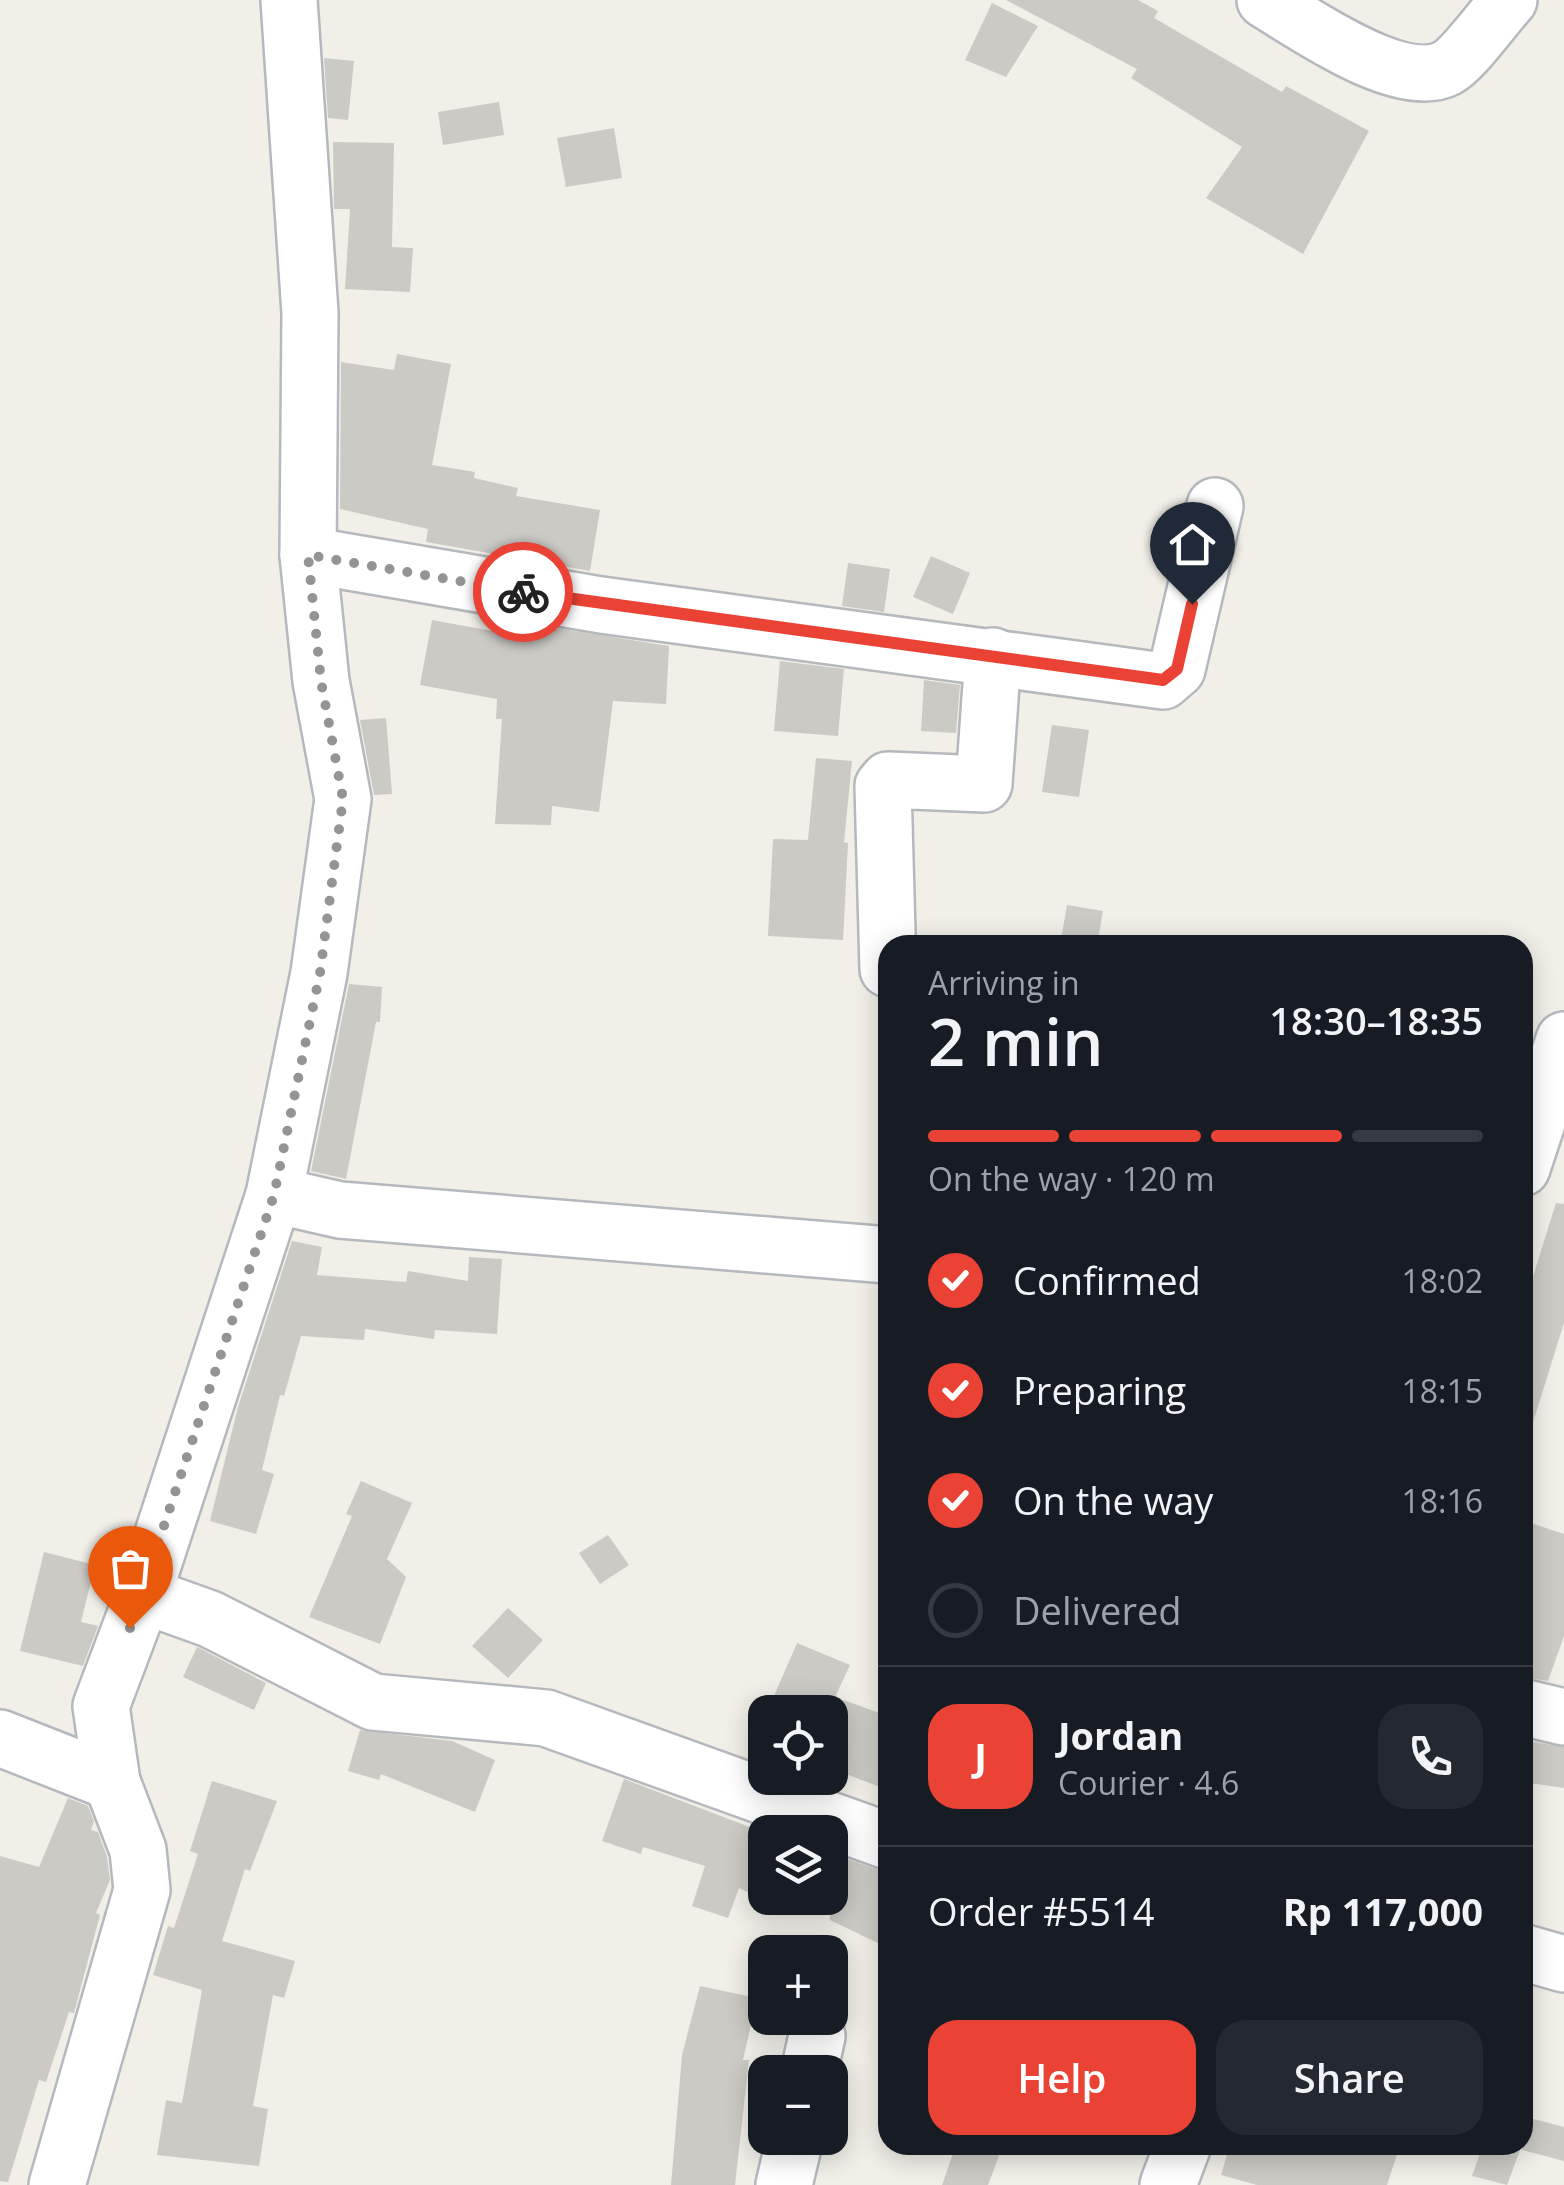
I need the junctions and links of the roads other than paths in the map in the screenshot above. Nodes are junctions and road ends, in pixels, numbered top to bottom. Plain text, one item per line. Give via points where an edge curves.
1 (289, 0) edge
2 (1266, 0) edge
3 (1509, 0) edge
4 (1214, 506) dead end
5 (308, 555) junction
6 (993, 656) junction
7 (887, 935) edge
8 (1564, 1040) edge
9 (1533, 1134) edge
10 (274, 1195) junction
11 (878, 1254) edge
12 (174, 1605) junction
13 (1533, 1710) edge
14 (1564, 1717) edge
15 (0, 1738) edge
16 (112, 1782) junction
17 (878, 1837) edge
18 (1533, 1955) edge
19 (1564, 1964) edge
20 (791, 2155) edge
21 (1179, 2155) edge
22 (57, 2185) edge
23 (784, 2185) edge
24 (1168, 2185) edge

1 - 5 street via 310,313
2 - 3 street via 1337,44 1412,74 1448,68
4 - 6 street via 1170,678
5 - 6 street via 600,605
5 - 10 street via 321,681 343,799 320,973
6 - 7 street via 984,784 888,780 883,786
8 - 9 street
10 - 11 street via 340,1210
10 - 12 street
12 - 16 street via 101,1706
12 - 17 street via 373,1702 546,1718
13 - 14 street
15 - 16 street
16 - 22 street via 138,1850 142,1890
18 - 19 street
20 - 23 street
21 - 24 street

